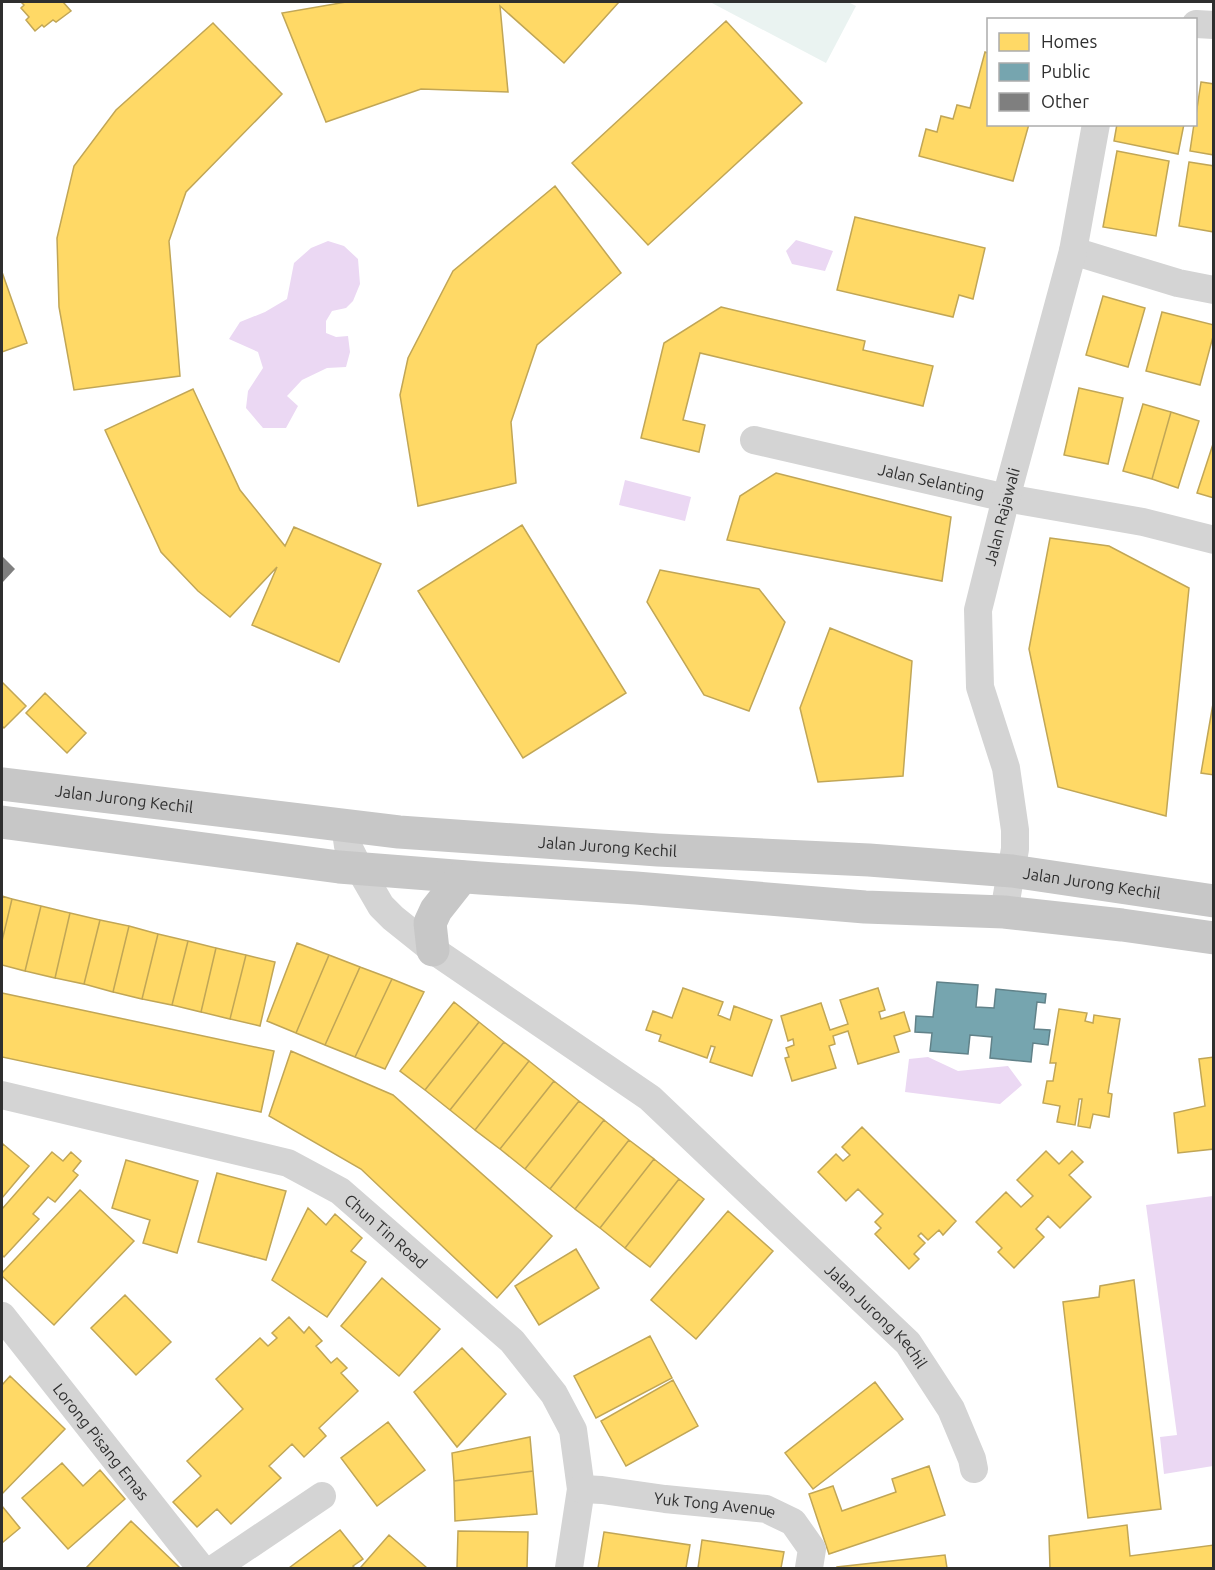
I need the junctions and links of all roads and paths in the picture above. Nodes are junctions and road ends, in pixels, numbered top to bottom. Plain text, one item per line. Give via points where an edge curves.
1 (1197, 24) edge
2 (1214, 25) edge
3 (1096, 126) edge
4 (1073, 251) junction
5 (1214, 290) edge
6 (754, 440) dead end
7 (1006, 498) junction
8 (1214, 540) edge
9 (2, 784) edge
10 (2, 822) edge
11 (345, 825) junction
12 (868, 860) junction
13 (359, 868) junction
14 (1012, 871) junction
15 (462, 877) junction
16 (1214, 900) edge
17 (865, 907) junction
18 (1004, 912) junction
19 (1214, 938) edge
20 (433, 950) junction
21 (2, 1095) edge
22 (2, 1316) edge
23 (974, 1469) dead end
24 (581, 1489) junction
25 (322, 1496) dead end
26 (201, 1569) edge
27 (215, 1569) edge
28 (569, 1569) edge
29 (809, 1569) edge

1 - 2 street
3 - 4 street, Jalan Rajawali
4 - 5 street
4 - 7 street, Jalan Rajawali
6 - 7 street, Jalan Selanting
7 - 8 street, Jalan Selanting via 1143,522
7 - 14 street, Jalan Rajawali via 978,610 980,687 1006,768 1015,830
9 - 11 main road, Jalan Jurong Kechil
10 - 13 main road
11 - 12 main road, Jalan Jurong Kechil via 658,850
11 - 13 street, Jalan Jurong Kechil via 348,846
12 - 14 main road, Jalan Jurong Kechil
12 - 17 main road via 881,872 886,884 881,897
13 - 15 main road
13 - 20 street, Jalan Jurong Kechil via 381,906
14 - 16 main road, Jalan Jurong Kechil
14 - 18 street, Jalan Rajawali
15 - 17 main road
15 - 20 main road via 430,923
17 - 18 main road
18 - 19 main road
20 - 23 street, Jalan Jurong Kechil via 650,1098 908,1344 951,1409
21 - 24 street, Chun Tin Road via 288,1163 340,1191 512,1341 554,1394 573,1430
22 - 26 street, Lorong Pisang Emas
24 - 28 street, Chun Tin Road
24 - 29 street, Yuk Tong Avenue via 766,1509 793,1522 812,1550
25 - 27 street

